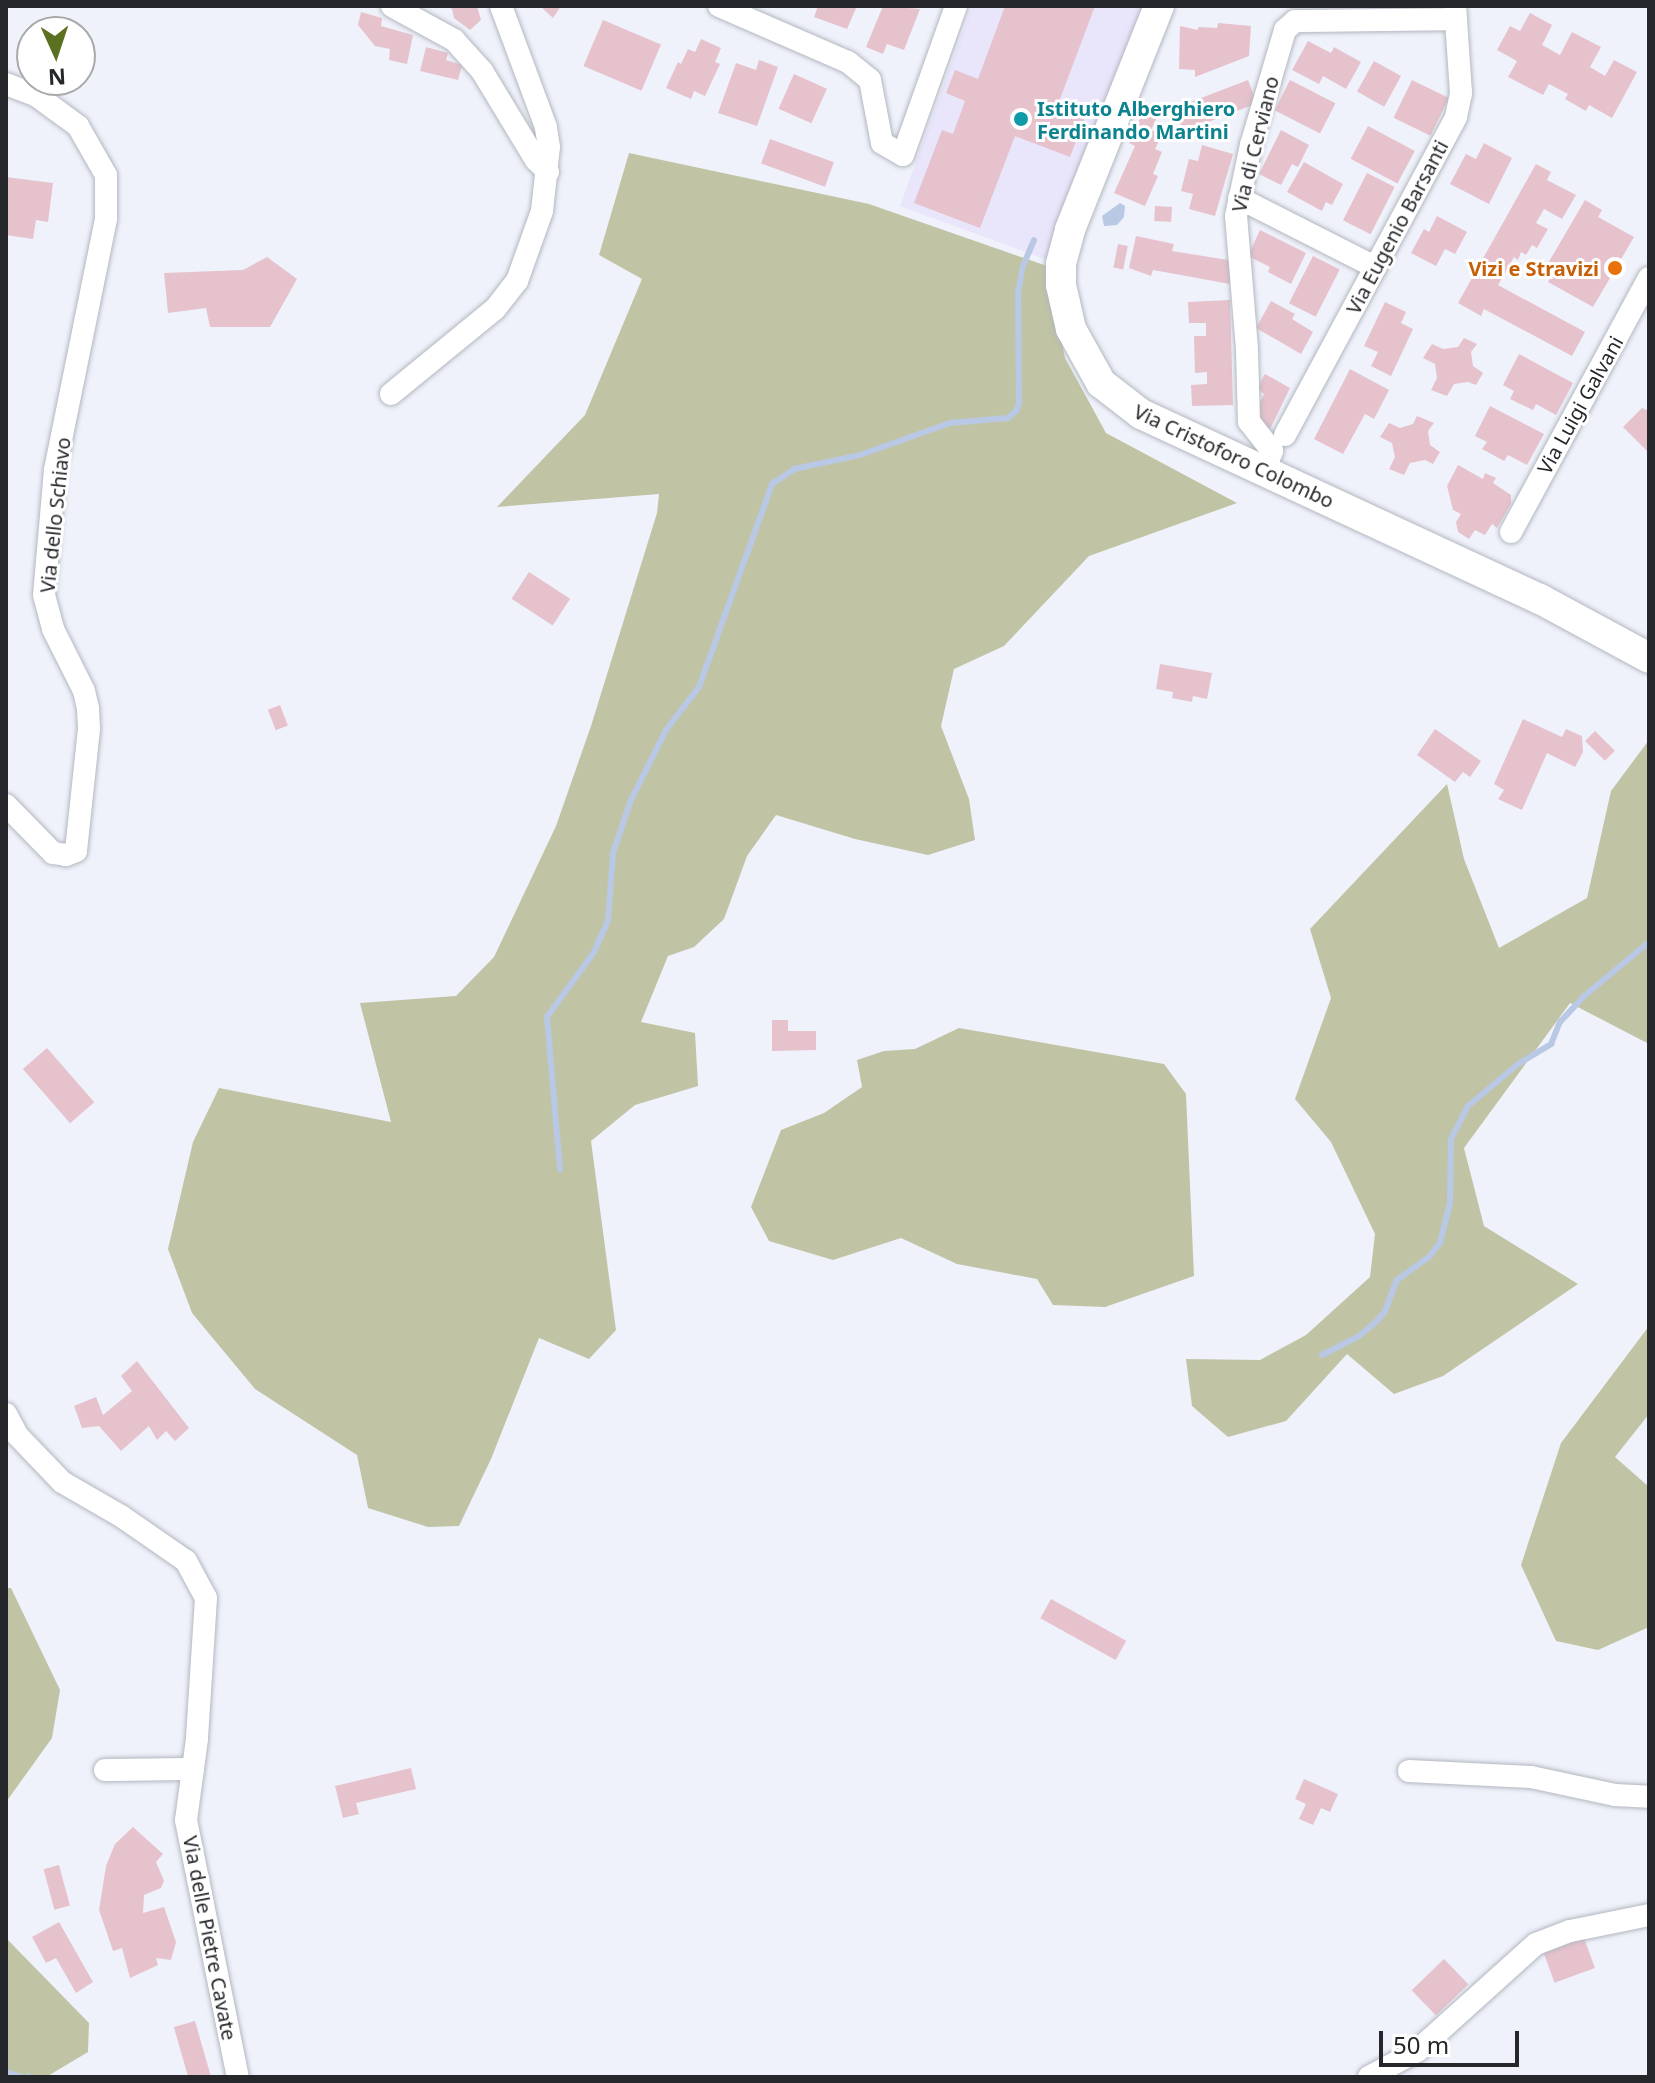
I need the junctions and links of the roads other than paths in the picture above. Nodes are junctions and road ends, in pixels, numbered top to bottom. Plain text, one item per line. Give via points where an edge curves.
1 (392, 6) edge
2 (501, 6) edge
3 (719, 6) edge
4 (956, 6) edge
5 (1159, 6) edge
6 (1456, 12) edge
7 (6, 84) edge
8 (548, 172) junction
9 (1239, 198) junction
10 (1375, 267) junction
11 (1646, 291) edge
12 (391, 394) dead end
13 (1285, 435) dead end
14 (1264, 471) junction
15 (1511, 532) dead end
16 (1649, 658) edge
17 (6, 805) edge
18 (6, 1414) edge
19 (193, 1769) junction
20 (105, 1770) dead end
21 (1409, 1771) dead end
22 (1649, 1797) edge
23 (1649, 1915) edge
24 (238, 2077) edge
25 (1369, 2077) edge

1 - 8 street via 454,40 482,71
2 - 8 street via 546,127
3 - 4 street via 848,62 870,80 882,143 903,155
5 - 14 main road, Via Cristoforo Colombo via 1065,245 1061,285 1068,317 1087,365 1126,406
6 - 9 street, Via di Cerviano via 1289,24
6 - 10 street, Via Eugenio Barsanti via 1461,93 1456,117
7 - 17 street, Via dello Schiavo via 37,96 78,126 106,175 106,219 55,470 44,595 88,709 76,851 53,853
8 - 12 street via 542,211 517,281 495,309
9 - 10 street
9 - 14 street, Via di Cerviano via 1237,248 1249,422 1272,448
10 - 13 street, Via Eugenio Barsanti
11 - 15 street, Via Luigi Galvani
14 - 16 main road, Via Cristoforo Colombo via 1593,625
18 - 19 street, Via delle Pietre Cavate via 17,1435 62,1482 186,1561 193,1573 206,1598
19 - 20 street
19 - 24 street, Via delle Pietre Cavate via 186,1820
21 - 22 street via 1531,1777
23 - 25 street via 1570,1931 1536,1944 1417,2051

